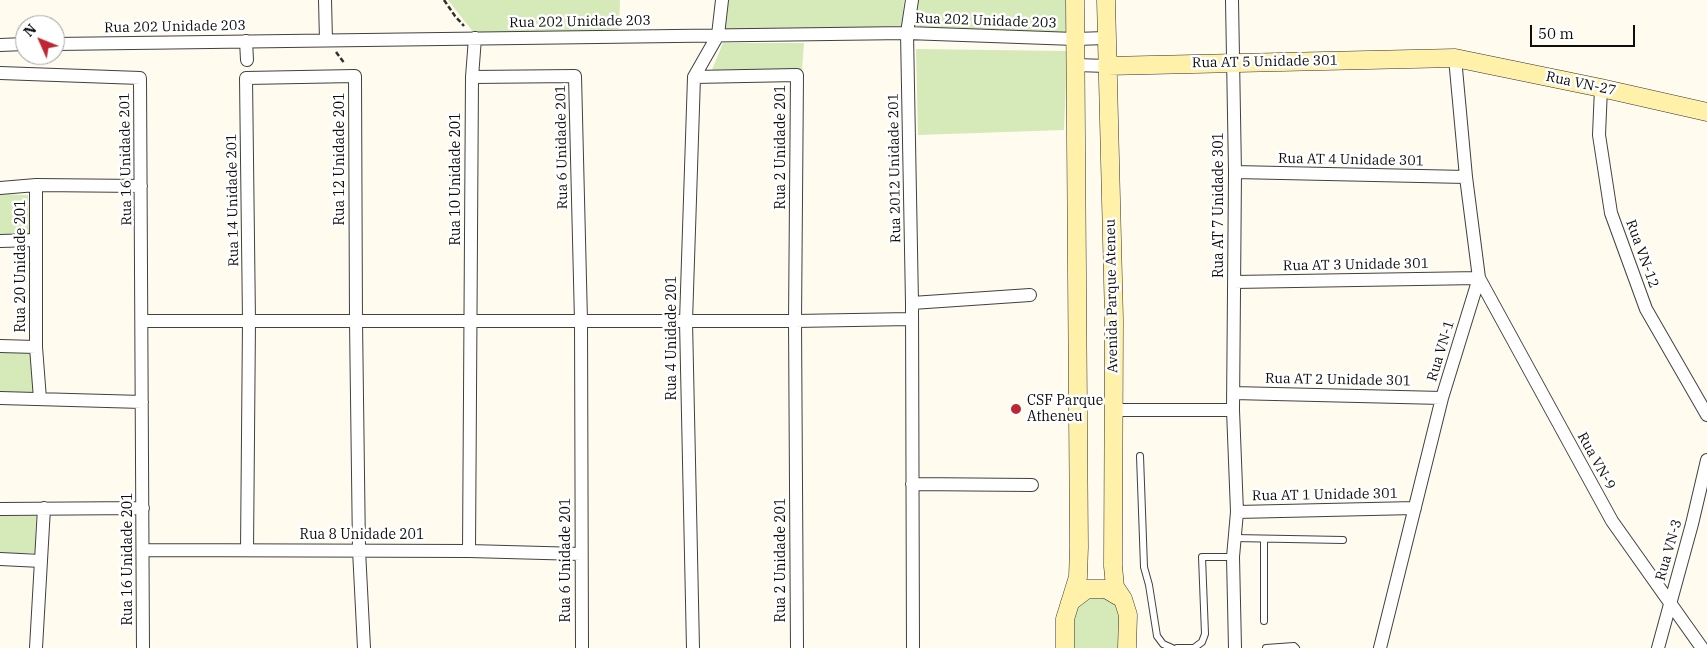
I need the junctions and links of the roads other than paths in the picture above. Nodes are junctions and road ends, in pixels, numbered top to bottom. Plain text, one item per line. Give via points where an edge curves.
1 (325, 0) edge
2 (722, 0) edge
3 (912, 0) edge
4 (1075, 0) edge
5 (1106, 0) edge
6 (1232, 0) edge
7 (907, 33) junction
8 (718, 35) junction
9 (475, 38) junction
10 (1106, 38) junction
11 (1075, 39) junction
12 (326, 40) junction
13 (246, 41) junction
14 (15, 44) edge
15 (65, 44) edge
16 (0, 45) edge
17 (1455, 58) junction
18 (247, 60) dead end
19 (1234, 62) junction
20 (1076, 65) junction
21 (1107, 66) junction
22 (0, 73) edge
23 (472, 77) junction
24 (694, 77) junction
25 (246, 78) joint
26 (1601, 88) junction
27 (1707, 112) edge
28 (1235, 172) junction
29 (1466, 177) junction
30 (36, 185) junction
31 (142, 186) junction
32 (0, 188) edge
33 (36, 240) junction
34 (0, 241) edge
35 (1479, 278) junction
36 (1234, 282) junction
37 (1030, 295) dead end
38 (912, 303) junction
39 (911, 319) junction
40 (142, 321) junction
41 (249, 321) junction
42 (356, 321) junction
43 (470, 321) junction
44 (581, 321) junction
45 (686, 321) junction
46 (795, 322) junction
47 (0, 346) edge
48 (36, 347) junction
49 (1233, 393) junction
50 (0, 398) edge
51 (1442, 398) junction
52 (40, 399) junction
53 (142, 402) junction
54 (1114, 410) junction
55 (1233, 410) junction
56 (1707, 415) edge
57 (1140, 456) dead end
58 (1707, 460) edge
59 (912, 484) junction
60 (1032, 485) dead end
61 (44, 508) junction
62 (143, 508) junction
63 (1415, 508) junction
64 (0, 509) edge
65 (1237, 512) junction
66 (1234, 538) junction
67 (1264, 538) junction
68 (1343, 540) dead end
69 (143, 550) junction
70 (247, 550) junction
71 (359, 550) junction
72 (469, 550) junction
73 (581, 554) junction
74 (1233, 557) junction
75 (0, 559) edge
76 (41, 561) junction
77 (1123, 599) junction
78 (1670, 601) junction
79 (1070, 602) junction
80 (1264, 621) dead end
81 (36, 648) edge
82 (143, 648) edge
83 (364, 648) edge
84 (582, 648) edge
85 (693, 648) edge
86 (797, 648) edge
87 (913, 648) edge
88 (1065, 648) edge
89 (1128, 648) edge
90 (1172, 648) edge
91 (1177, 648) edge
92 (1235, 648) edge
93 (1266, 648) edge
94 (1296, 648) edge
95 (1380, 648) edge
96 (1658, 648) edge
97 (1702, 648) edge

1 - 12 street
2 - 8 street
3 - 7 street, Rua 2012 Unidade 201
4 - 11 street
5 - 10 street, Avenida Parque Ateneu
6 - 19 street, Rua AT 7 Unidade 301
7 - 8 street, Rua 202 Unidade 203
7 - 11 street, Rua 202 Unidade 203
7 - 38 street, Rua 2012 Unidade 201
8 - 9 street, Rua 202 Unidade 203
8 - 24 street, Rua 4 Unidade 201
9 - 12 street, Rua 202 Unidade 203
9 - 23 street, Rua 10 Unidade 201
10 - 11 street, Rua 202 Unidade 203
10 - 21 street, Avenida Parque Ateneu
11 - 20 street
12 - 13 street, Rua 202 Unidade 203
13 - 15 street, Rua 202 Unidade 203
13 - 18 street
14 - 16 street
17 - 19 street, Rua AT 5 Unidade 301
17 - 26 street, Rua VN-27
17 - 29 street, Rua VN-1
19 - 21 street, Rua AT 5 Unidade 301
19 - 28 street, Rua AT 7 Unidade 301
20 - 21 street, Rua AT 5 Unidade 301
20 - 79 street via 1079,547 1078,577
21 - 54 street, Avenida Parque Ateneu
22 - 31 street, Rua 16 Unidade 201 via 140,78
23 - 43 street, Rua 10 Unidade 201
23 - 44 street, Rua 6 Unidade 201 via 575,76
24 - 45 street, Rua 4 Unidade 201
24 - 46 street, Rua 2 Unidade 201 via 797,75
25 - 41 street, Rua 14 Unidade 201
25 - 42 street, Rua 12 Unidade 201 via 355,76
26 - 27 street, Rua VN-27
26 - 56 street, Rua VN-12 via 1599,135 1611,213 1646,309
28 - 29 street, Rua AT 4 Unidade 301
28 - 36 street, Rua AT 7 Unidade 301
29 - 35 street, Rua VN-1
30 - 31 street, Rua 20 Unidade 201
30 - 32 street, Rua 20 Unidade 201
30 - 33 street, Rua 20 Unidade 201
31 - 40 street, Rua 16 Unidade 201
33 - 34 street
33 - 48 street, Rua 20 Unidade 201
35 - 36 street, Rua AT 3 Unidade 301
35 - 51 street, Rua VN-1
35 - 78 street, Rua VN-9 via 1612,521
36 - 49 street, Rua AT 7 Unidade 301
37 - 38 street
38 - 39 street, Rua 2012 Unidade 201
39 - 46 street
39 - 59 street, Rua 2012 Unidade 201
40 - 41 street
40 - 53 street, Rua 16 Unidade 201
41 - 42 street
41 - 70 street, Rua 14 Unidade 201
42 - 43 street
42 - 71 street, Rua 12 Unidade 201
43 - 44 street
43 - 72 street, Rua 10 Unidade 201
44 - 45 street
44 - 73 street, Rua 6 Unidade 201
45 - 46 street
45 - 85 street, Rua 4 Unidade 201
46 - 86 street, Rua 2 Unidade 201
47 - 48 street
48 - 52 street, Rua 20 Unidade 201
49 - 51 street, Rua AT 2 Unidade 301
49 - 55 street, Rua AT 7 Unidade 301
50 - 52 street
51 - 63 street, Rua VN-1
52 - 53 street
53 - 62 street, Rua 16 Unidade 201
54 - 55 street
54 - 77 street, Avenida Parque Ateneu via 1113,566 1115,587
55 - 65 street, Rua AT 7 Unidade 301
57 - 90 lane via 1144,567 1157,636
58 - 78 street, Rua VN-3
59 - 60 street
59 - 87 street, Rua 2012 Unidade 201
61 - 62 street
61 - 64 street
61 - 76 street
62 - 69 street, Rua 16 Unidade 201
63 - 65 street, Rua AT 1 Unidade 301
63 - 95 street, Rua VN-1
65 - 66 street, Rua AT 7 Unidade 301
66 - 67 lane
66 - 74 street, Rua AT 7 Unidade 301
67 - 68 lane
67 - 80 lane
69 - 70 street, Rua 8 Unidade 201
69 - 82 street, Rua 16 Unidade 201
70 - 71 street, Rua 8 Unidade 201
71 - 72 street, Rua 8 Unidade 201
71 - 83 street, Rua 12 Unidade 201
72 - 73 street, Rua 8 Unidade 201
73 - 84 street, Rua 6 Unidade 201
74 - 91 lane via 1202,557 1205,634 1202,642 1194,648
74 - 92 street, Rua AT 7 Unidade 301
75 - 76 street
76 - 81 street
77 - 79 street via 1106,590 1087,589
77 - 89 street, Avenida Parque Ateneu via 1128,615
78 - 96 street, Rua VN-3
78 - 97 street, Rua VN-9
79 - 88 street via 1065,619
93 - 94 lane

